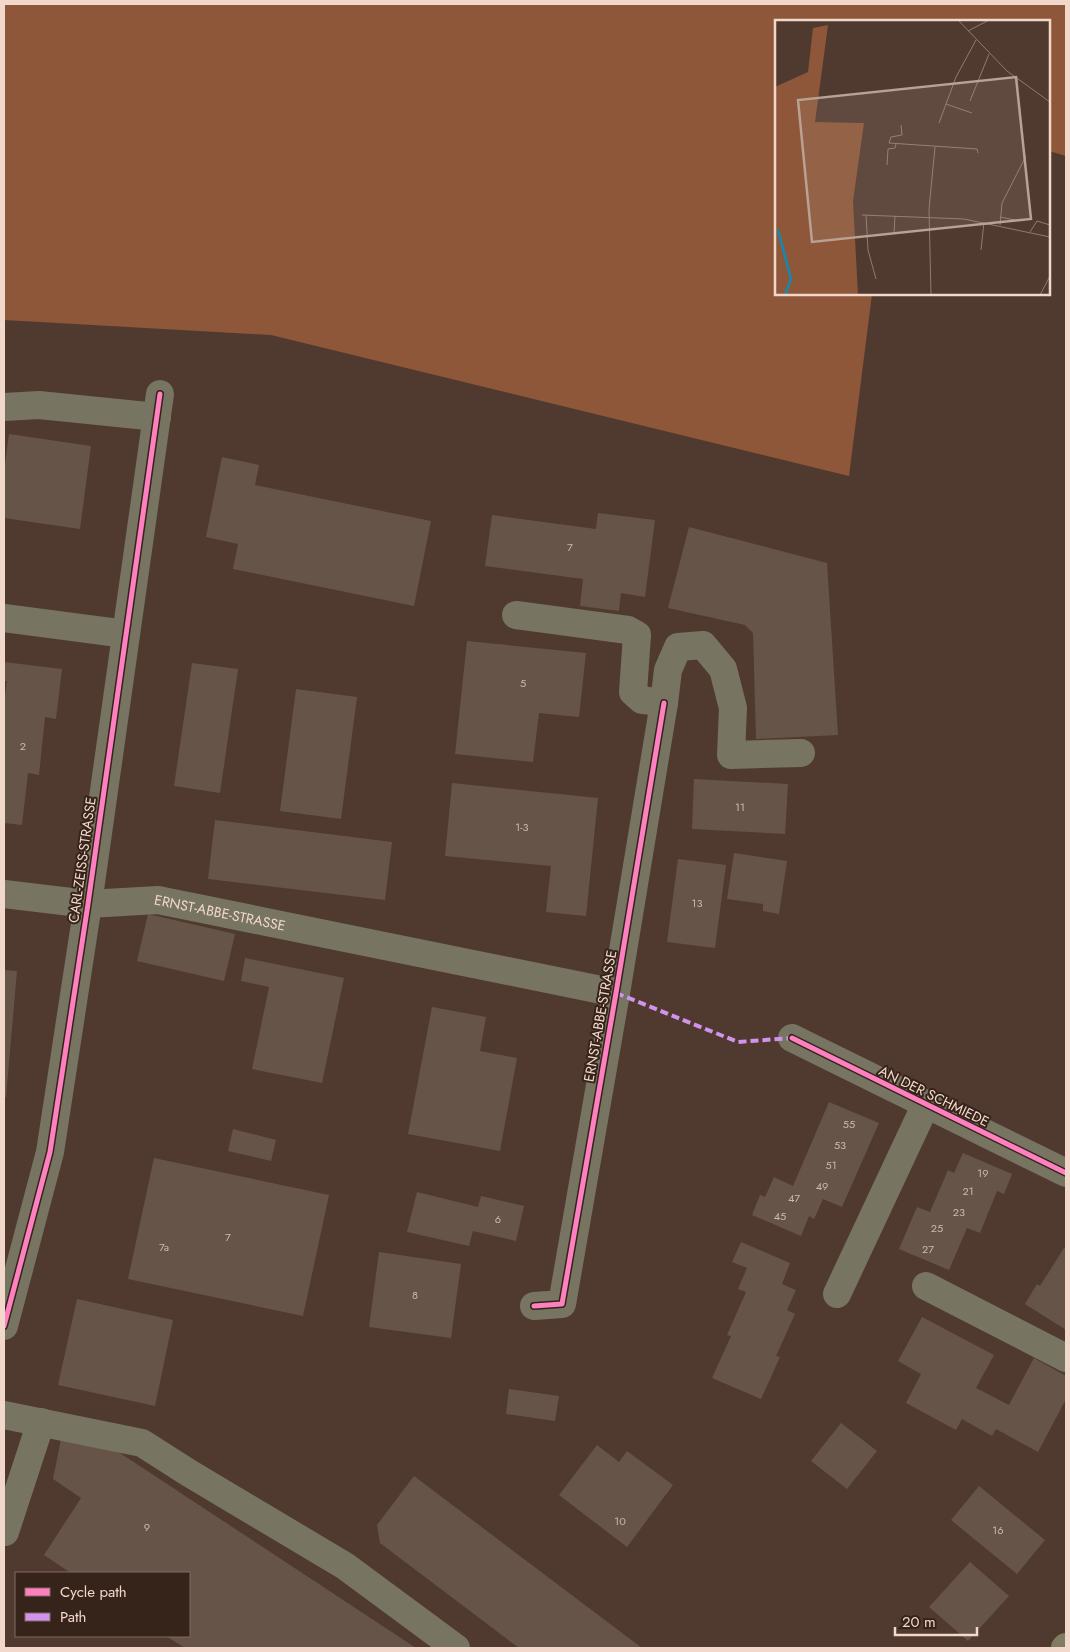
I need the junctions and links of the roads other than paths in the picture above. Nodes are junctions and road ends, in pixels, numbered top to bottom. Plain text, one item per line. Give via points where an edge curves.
1 (4, 407) edge
2 (516, 615) dead end
3 (4, 618) edge
4 (126, 634) junction
5 (664, 703) junction
6 (801, 753) dead end
7 (4, 894) edge
8 (88, 904) junction
9 (616, 994) junction
10 (792, 1038) dead end
11 (926, 1104) junction
12 (1066, 1173) edge
13 (926, 1286) dead end
14 (8, 1294) edge
15 (837, 1294) dead end
16 (534, 1306) dead end
17 (4, 1326) edge
18 (1066, 1358) edge
19 (4, 1415) edge
20 (41, 1422) junction
21 (6, 1532) dead end
22 (456, 1648) edge

1 - 4 street, CARL-ZEISS-STRASSE via 158,405
2 - 5 street via 628,630 637,635 633,692 642,700
3 - 4 street
4 - 8 street, CARL-ZEISS-STRASSE
5 - 6 street, ERNST-ABBE-STRASSE via 668,670 678,647 703,645 722,669 731,700 732,755
5 - 9 street, ERNST-ABBE-STRASSE
7 - 8 street, ERNST-ABBE-STRASSE
8 - 9 street, ERNST-ABBE-STRASSE via 158,900
8 - 14 street, CARL-ZEISS-STRASSE via 50,1152
9 - 16 street, ERNST-ABBE-STRASSE via 562,1304
10 - 11 street, AN DER SCHMIEDE
11 - 12 street, AN DER SCHMIEDE
11 - 15 street
13 - 18 street
14 - 17 street, CARL-ZEISS-STRASSE
19 - 20 street
20 - 21 street
20 - 22 street via 142,1443 345,1566

